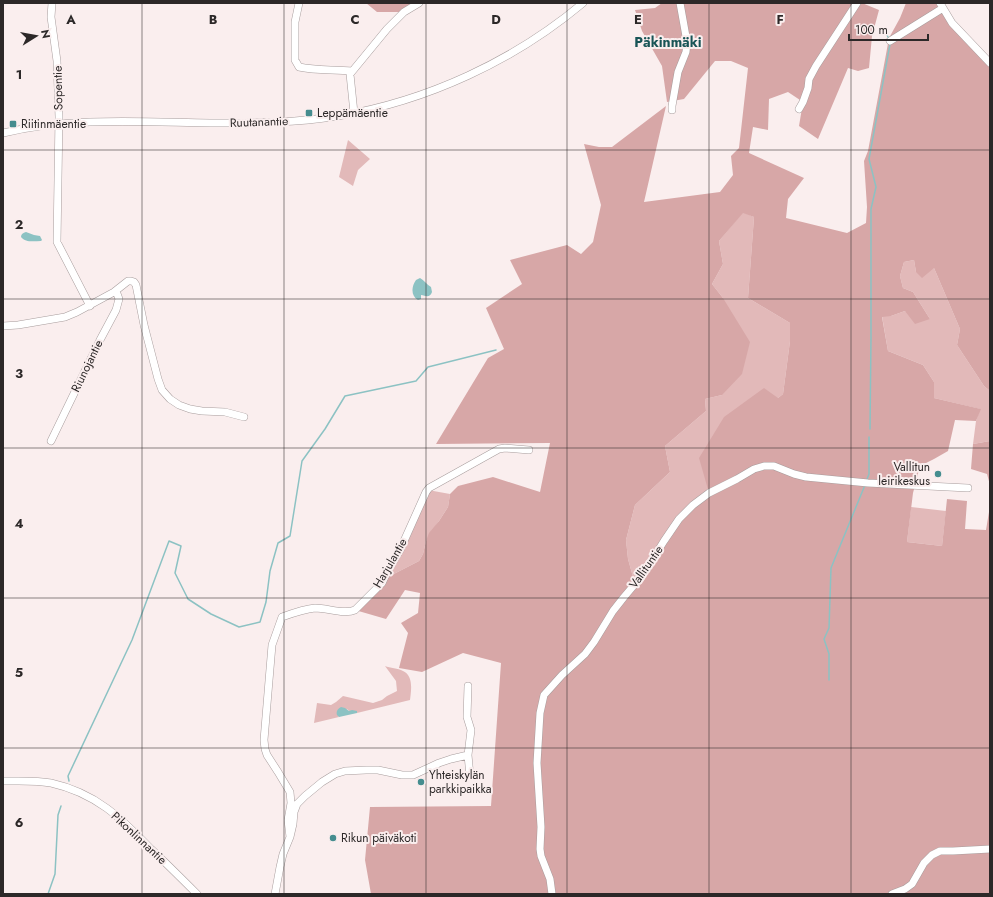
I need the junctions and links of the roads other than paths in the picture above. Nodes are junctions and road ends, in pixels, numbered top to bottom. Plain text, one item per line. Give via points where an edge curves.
1 (52, 3) edge
2 (299, 3) edge
3 (420, 3) edge
4 (583, 3) edge
5 (680, 3) edge
6 (857, 3) edge
7 (941, 5) edge
8 (890, 41) dead end
9 (990, 63) edge
10 (352, 71) junction
11 (799, 109) dead end
12 (672, 110) dead end
13 (354, 113) junction
14 (58, 124) junction
15 (3, 133) edge
16 (116, 291) junction
17 (90, 306) junction
18 (3, 326) edge
19 (244, 417) dead end
20 (51, 440) dead end
21 (529, 450) dead end
22 (968, 488) dead end
23 (468, 686) dead end
24 (468, 756) junction
25 (470, 776) dead end
26 (3, 781) edge
27 (290, 837) junction
28 (990, 849) edge
29 (197, 894) edge
30 (275, 894) edge
31 (552, 894) edge
32 (892, 894) edge

1 - 14 street, Sopentie via 51,17 58,61
2 - 10 street via 294,22 295,60 299,67
3 - 10 street via 404,12 386,29
4 - 13 street, Ruutanantie via 516,50 472,74 391,104
5 - 12 street via 687,42 678,72
6 - 11 street via 816,66
7 - 8 street
7 - 9 street via 952,23
10 - 13 street via 350,74
13 - 14 street, Ruutanantie via 310,120 272,122
14 - 15 street, Ruutanantie
14 - 17 street via 57,242
16 - 17 street
16 - 19 street via 128,282 134,282 158,379 162,390 170,399 190,409 225,412
16 - 20 street, Riunojantie via 119,299 116,310
17 - 18 street via 60,318
21 - 27 street, Harjulantie via 498,449 429,488 382,583 355,610 345,612 314,608 282,617 272,646 264,740 267,755 290,792
22 - 31 street, Vallituntie via 806,477 774,466 764,466 721,486 693,505 613,611 585,654 544,695 540,713 537,763 540,849
23 - 24 street via 467,717 471,730
24 - 25 street
24 - 27 street, Harjulantie via 451,758 413,775 378,770 335,774 297,804
26 - 29 street, Pikonlinnantie via 25,780 52,784 94,800 127,824
27 - 30 street, Harjulantie via 283,854
28 - 32 street via 940,851 924,863 912,884

